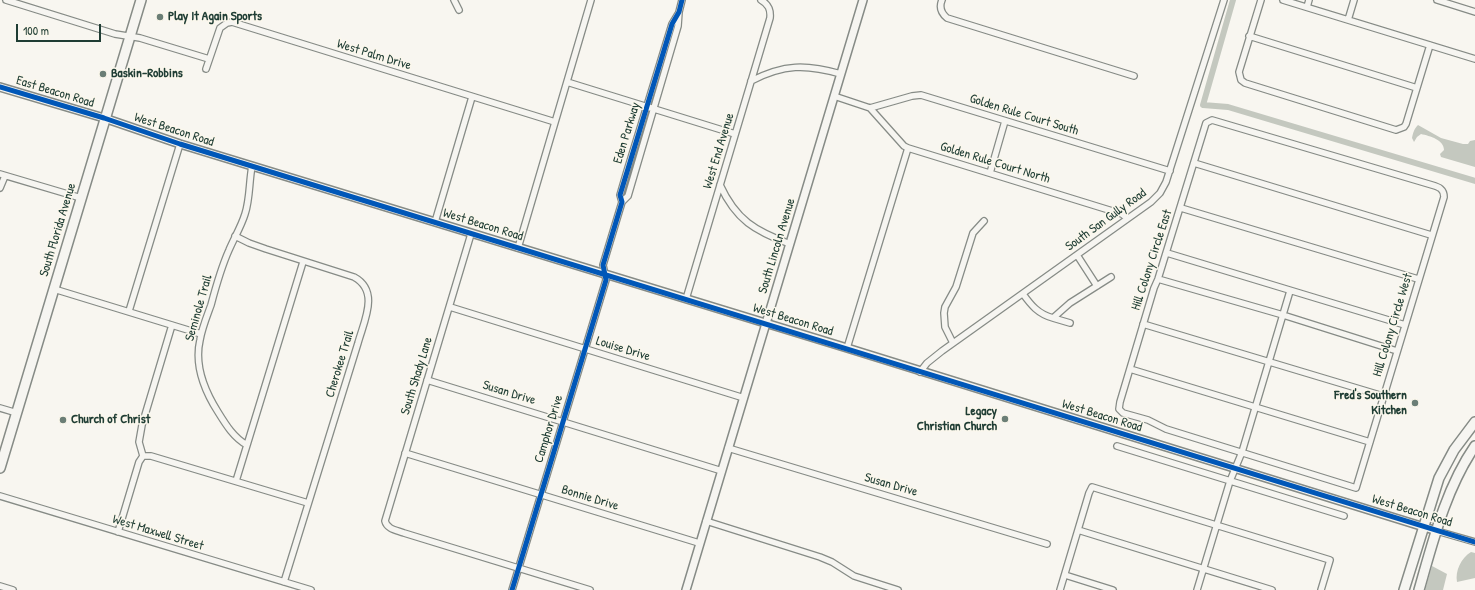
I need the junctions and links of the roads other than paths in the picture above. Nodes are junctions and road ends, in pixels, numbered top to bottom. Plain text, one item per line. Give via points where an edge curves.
1 (6, 0) edge
2 (141, 0) edge
3 (454, 0) edge
4 (592, 0) edge
5 (682, 0) edge
6 (761, 0) edge
7 (863, 0) edge
8 (942, 0) edge
9 (1224, 0) edge
10 (1260, 0) edge
11 (1283, 0) edge
12 (1308, 0) edge
13 (1354, 0) edge
14 (1437, 0) edge
15 (1306, 7) junction
16 (459, 10) dead end
17 (679, 12) junction
18 (1475, 12) edge
19 (1348, 20) junction
20 (1249, 36) junction
21 (130, 37) junction
22 (1430, 45) junction
23 (210, 59) junction
24 (1475, 60) edge
25 (206, 70) dead end
26 (841, 74) junction
27 (1134, 76) dead end
28 (751, 81) junction
29 (567, 82) junction
30 (0, 86) edge
31 (1417, 88) junction
32 (834, 96) junction
33 (472, 97) junction
34 (647, 106) junction
35 (654, 108) junction
36 (870, 108) junction
37 (104, 118) junction
38 (1005, 121) junction
39 (555, 122) junction
40 (735, 134) junction
41 (180, 144) junction
42 (908, 148) junction
43 (1194, 163) junction
44 (252, 166) junction
45 (1170, 171) junction
46 (990, 173) junction
47 (3, 175) edge
48 (720, 184) junction
49 (0, 188) edge
50 (1443, 191) joint
51 (81, 198) junction
52 (622, 202) junction
53 (1181, 208) junction
54 (1127, 218) junction
55 (984, 221) dead end
56 (434, 222) junction
57 (471, 234) junction
58 (1431, 235) junction
59 (235, 236) junction
60 (790, 244) junction
61 (518, 248) junction
62 (1167, 253) junction
63 (1077, 255) junction
64 (303, 262) junction
65 (605, 274) junction
66 (1111, 277) dead end
67 (1158, 279) junction
68 (1418, 279) junction
69 (1097, 286) junction
70 (54, 289) junction
71 (1290, 291) junction
72 (1023, 294) junction
73 (686, 300) junction
74 (450, 307) junction
75 (129, 311) junction
76 (1283, 315) junction
77 (1053, 318) junction
78 (1070, 323) dead end
79 (766, 324) junction
80 (1143, 324) junction
81 (172, 325) junction
82 (1405, 325) junction
83 (201, 334) junction
84 (953, 343) junction
85 (585, 348) junction
86 (848, 348) junction
87 (1397, 351) junction
88 (1269, 361) junction
89 (1130, 369) junction
90 (920, 372) junction
91 (427, 380) junction
92 (1383, 396) junction
93 (744, 398) junction
94 (0, 408) edge
95 (1255, 408) junction
96 (17, 413) junction
97 (563, 422) junction
98 (1475, 422) edge
99 (1370, 442) junction
100 (247, 445) junction
101 (1117, 446) dead end
102 (1475, 446) edge
103 (728, 448) junction
104 (1242, 452) junction
105 (405, 453) junction
106 (143, 456) junction
107 (0, 468) edge
108 (1236, 468) junction
109 (722, 471) junction
110 (236, 481) junction
111 (1230, 481) junction
112 (541, 494) junction
113 (0, 496) edge
114 (308, 503) junction
115 (1344, 516) dead end
116 (706, 521) junction
117 (1216, 525) junction
118 (1424, 527) junction
119 (1078, 530) junction
120 (1437, 531) junction
121 (118, 532) junction
122 (1475, 542) edge
123 (699, 543) junction
124 (1047, 544) dead end
125 (519, 568) junction
126 (1202, 568) junction
127 (1065, 575) junction
128 (284, 582) junction
129 (0, 586) edge
130 (13, 590) edge
131 (311, 590) edge
132 (512, 590) edge
133 (590, 590) edge
134 (686, 590) edge
135 (898, 590) edge
136 (1060, 590) edge
137 (1113, 590) edge
138 (1196, 590) edge
139 (1272, 590) edge
140 (1321, 590) edge
141 (1404, 590) edge
142 (1419, 590) edge

1 - 21 street
2 - 21 main road, South Florida Avenue
3 - 16 street
4 - 29 street
5 - 17 street, Eden Parkway
6 - 28 street, West End Avenue via 770,10 770,18
7 - 26 street, South Lincoln Avenue
8 - 27 street via 940,7 947,18
9 - 45 street, South San Gully Road
10 - 20 street
11 - 15 street
12 - 15 street
13 - 19 street
14 - 18 street
15 - 19 street
17 - 34 street, Eden Parkway via 672,24
17 - 35 street, Eden Parkway via 678,26
19 - 22 street
20 - 31 street
20 - 31 street via 1239,76 1245,83 1396,130 1404,127
21 - 23 street
21 - 37 main road, South Florida Avenue
22 - 24 street
22 - 31 street
23 - 25 street, West Palm Drive
23 - 33 street, West Palm Drive via 220,28 232,22
26 - 28 street via 814,67 794,67
26 - 32 street, South Lincoln Avenue
28 - 40 street, West End Avenue
29 - 34 street
29 - 39 street
30 - 37 street, East Beacon Road
32 - 36 street
32 - 60 street, South Lincoln Avenue
33 - 39 street, West Palm Drive
33 - 56 street
34 - 35 street
34 - 52 street, Eden Parkway via 620,195
35 - 40 street
35 - 52 street, Eden Parkway via 628,196
36 - 38 street, Golden Rule Court South via 921,95
36 - 42 street, Golden Rule Court North
37 - 41 street, West Beacon Road
37 - 51 main road, South Florida Avenue
38 - 45 street, Golden Rule Court South
38 - 46 street
39 - 61 street
40 - 48 street, West End Avenue
41 - 44 street, West Beacon Road
41 - 75 street
42 - 46 street, Golden Rule Court North
42 - 86 street
43 - 50 street, Hill Colony Circle East via 1206,123 1216,120 1440,187
43 - 53 street, Hill Colony Circle East
43 - 58 street
44 - 56 street, West Beacon Road
44 - 59 street, Seminole Trail via 248,205
45 - 54 street, South San Gully Road via 1160,193
46 - 54 street, Golden Rule Court North via 1122,214
47 - 49 street
47 - 51 street
48 - 60 street via 734,210 746,222 764,234
48 - 73 street, West End Avenue
50 - 58 street, Hill Colony Circle West via 1444,197
51 - 70 main road, South Florida Avenue
52 - 65 street, Eden Parkway via 603,266
53 - 62 street, Hill Colony Circle East
53 - 68 street
54 - 63 street, South San Gully Road
55 - 84 street via 971,237 956,286 945,307 945,327
56 - 57 street, West Beacon Road
57 - 61 street, West Beacon Road
57 - 74 street, South Shady Lane
58 - 68 street, Hill Colony Circle West
59 - 64 street, Cherokee Trail
59 - 83 street, Seminole Trail
60 - 79 street, South Lincoln Avenue
61 - 65 street, West Beacon Road
62 - 67 street, Hill Colony Circle East
62 - 71 street
63 - 69 street
63 - 72 street, South San Gully Road
64 - 100 street
64 - 114 street, Cherokee Trail via 358,278 368,292 369,303
65 - 73 street, West Beacon Road
65 - 85 street, Camphor Drive via 606,280
66 - 69 street
67 - 76 street
67 - 80 street, Hill Colony Circle East
68 - 82 street, Hill Colony Circle West
69 - 77 street via 1070,303
70 - 75 street
70 - 96 main road, South Florida Avenue
71 - 76 street
71 - 82 street
72 - 77 street via 1034,309 1046,317
72 - 84 street, South San Gully Road
73 - 79 street, West Beacon Road
74 - 85 street, Louise Drive
74 - 91 street, South Shady Lane
75 - 81 street
76 - 87 street
76 - 88 street
77 - 78 street
79 - 86 street, West Beacon Road
79 - 93 street, South Lincoln Avenue
80 - 88 street
80 - 89 street, Hill Colony Circle East
81 - 83 street
81 - 106 street via 142,425 139,442
82 - 87 street, Hill Colony Circle West
83 - 100 street, Seminole Trail via 198,360 203,384 223,421 238,440
84 - 90 street, South San Gully Road via 927,363
85 - 93 street, Louise Drive
85 - 97 street, Camphor Drive
86 - 90 street, West Beacon Road
87 - 92 street, Hill Colony Circle West
88 - 92 street
88 - 95 street
89 - 95 street
89 - 104 street, Hill Colony Circle East via 1120,402 1123,413
90 - 108 street, West Beacon Road
91 - 97 street, Susan Drive
91 - 105 street, South Shady Lane
92 - 99 street, Hill Colony Circle West
93 - 103 street, South Lincoln Avenue
94 - 96 street
95 - 99 street
95 - 104 street
96 - 107 main road, South Florida Avenue
97 - 109 street, Susan Drive
97 - 112 street, Camphor Drive
98 - 118 main road via 1454,450 1439,478
99 - 104 street, Hill Colony Circle West via 1356,488
100 - 110 street
101 - 111 street
102 - 120 main road via 1455,480
103 - 109 street, South Lincoln Avenue
103 - 124 street, Susan Drive
104 - 108 street
105 - 112 street, Bonnie Drive
105 - 125 street, South Shady Lane via 386,525 404,533
106 - 110 street via 151,456
106 - 121 street
108 - 111 street
108 - 118 street, West Beacon Road
109 - 116 street, South Lincoln Avenue
110 - 114 street
111 - 115 street
111 - 117 street
112 - 123 street, Bonnie Drive
112 - 125 street, Camphor Drive
113 - 121 street, West Maxwell Street
114 - 128 street, Cherokee Trail
116 - 123 street, South Lincoln Avenue
116 - 135 street via 820,557 854,576
117 - 119 street via 1092,487
117 - 126 street
117 - 140 street via 1330,560
118 - 120 street, West Beacon Road
118 - 141 main road
119 - 126 street
119 - 127 street
120 - 122 street, West Beacon Road
120 - 142 main road
121 - 128 street, West Maxwell Street
123 - 134 street, South Lincoln Avenue
125 - 132 street, Camphor Drive
125 - 133 street
126 - 138 street
126 - 139 street
127 - 136 street
127 - 137 street
128 - 131 street, West Maxwell Street
129 - 130 street

